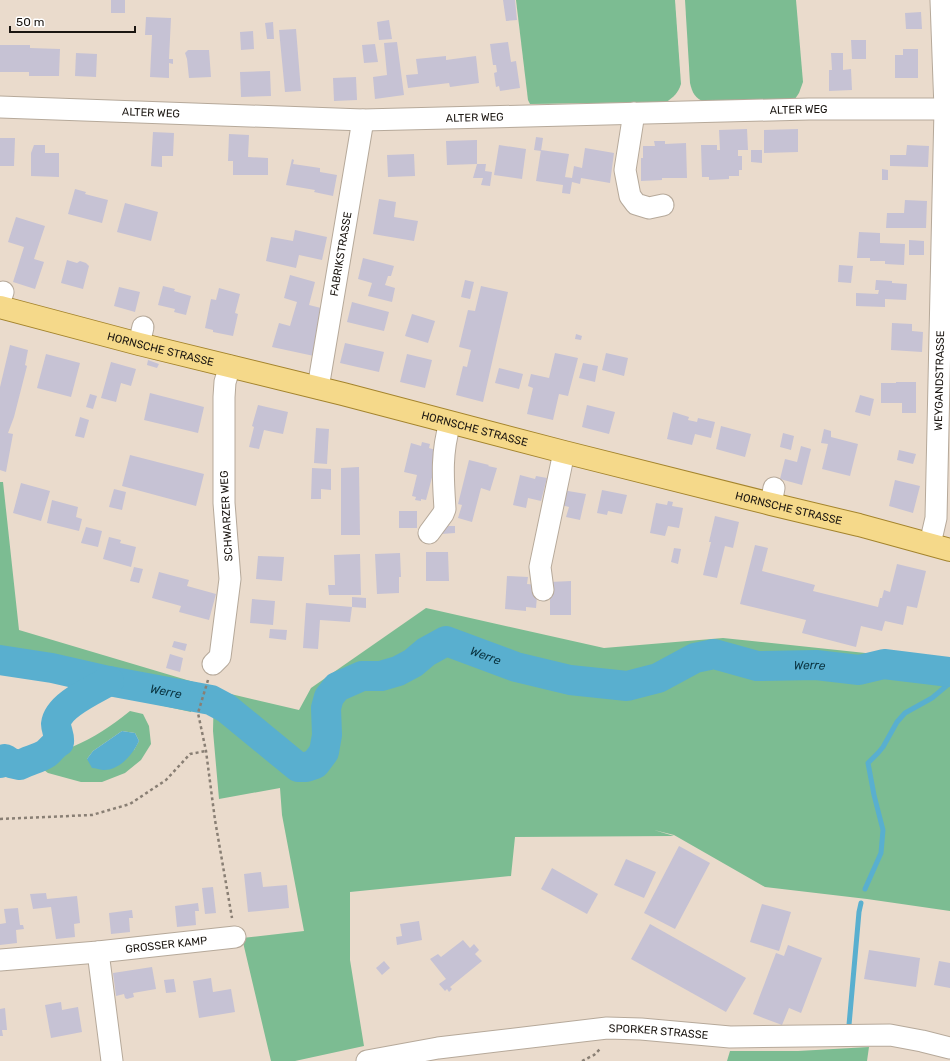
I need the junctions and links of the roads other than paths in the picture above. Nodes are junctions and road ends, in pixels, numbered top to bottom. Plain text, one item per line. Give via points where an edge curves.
1 (942, 0) edge
2 (0, 107) edge
3 (948, 108) edge
4 (634, 113) junction
5 (363, 120) junction
6 (662, 205) dead end
7 (6, 307) edge
8 (230, 366) junction
9 (318, 388) junction
10 (450, 423) junction
11 (564, 452) junction
12 (428, 533) dead end
13 (938, 550) edge
14 (543, 590) dead end
15 (213, 664) dead end
16 (235, 937) road end
17 (98, 952) junction
18 (0, 960) edge
19 (950, 1048) edge
20 (112, 1061) edge
21 (367, 1061) edge

1 - 3 street, WEYGANDSTRASSE
2 - 5 street, ALTER WEG via 314,115
3 - 4 street, ALTER WEG
3 - 13 street, WEYGANDSTRASSE via 936,518
4 - 5 street, ALTER WEG
4 - 6 street via 625,170 630,196 636,204 649,208
5 - 9 street, FABRIKSTRASSE
7 - 8 main road, HORNSCHE STRASSE via 141,335
8 - 9 main road, HORNSCHE STRASSE
8 - 15 street, SCHWARZER WEG via 224,397 224,503 230,579 220,657
9 - 10 main road, HORNSCHE STRASSE
10 - 11 main road, HORNSCHE STRASSE
10 - 12 street via 443,461 445,509 444,514
11 - 13 main road, HORNSCHE STRASSE via 769,505 857,532
11 - 14 street via 540,567
16 - 17 street, GROSSER KAMP
17 - 18 street, GROSSER KAMP
17 - 20 street
19 - 21 street, SPORKER STRASSE via 890,1035 730,1037 607,1028 438,1048

